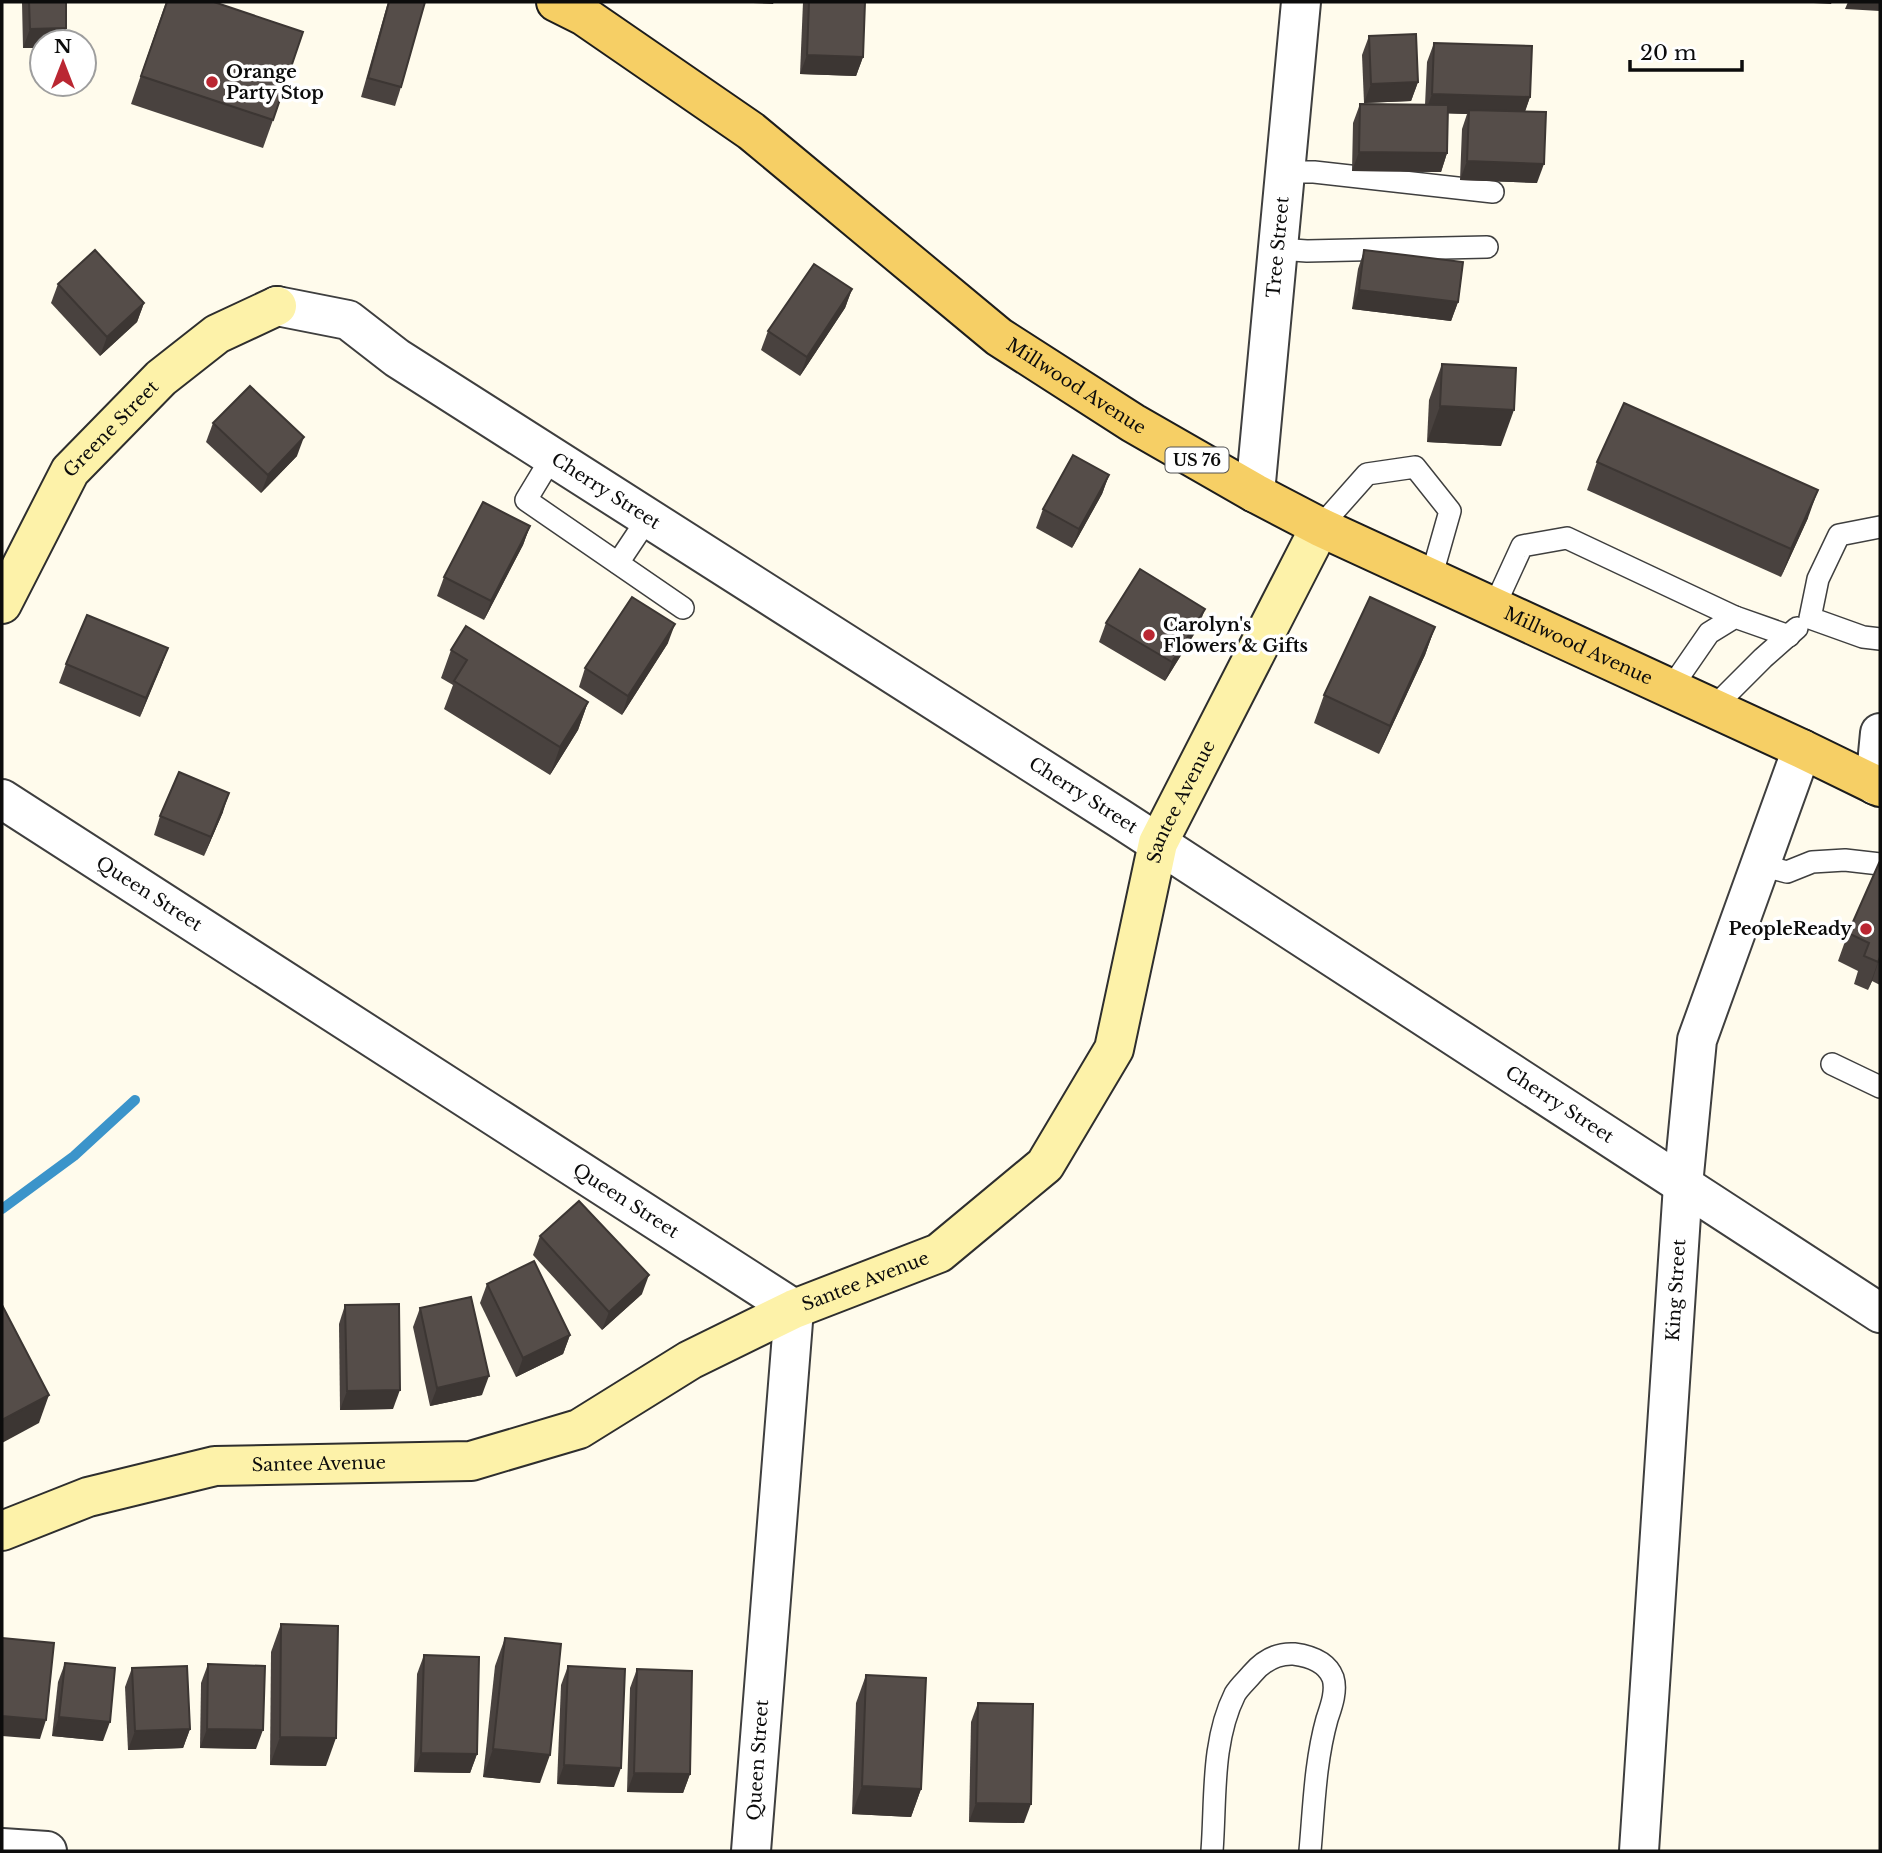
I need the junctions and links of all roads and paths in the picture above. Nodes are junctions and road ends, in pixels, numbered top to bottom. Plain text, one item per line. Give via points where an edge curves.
1 (1301, 2) edge
2 (574, 7) edge
3 (1286, 172) junction
4 (1493, 192) dead end
5 (1487, 247) dead end
6 (1278, 250) junction
7 (277, 306) joint
8 (552, 457) junction
9 (1255, 494) junction
10 (648, 518) junction
11 (1320, 527) junction
12 (1880, 527) edge
13 (618, 563) junction
14 (1431, 578) junction
15 (2, 604) edge
16 (1494, 607) junction
17 (683, 608) dead end
18 (1735, 617) junction
19 (1810, 618) junction
20 (1789, 636) junction
21 (1880, 639) edge
22 (1671, 688) junction
23 (1713, 708) junction
24 (1880, 733) edge
25 (1802, 749) junction
26 (1878, 786) edge
27 (2, 799) edge
28 (1157, 843) junction
29 (1880, 864) edge
30 (1760, 865) junction
31 (1832, 1063) dead end
32 (1880, 1087) edge
33 (1683, 1185) junction
34 (794, 1309) junction
35 (1880, 1312) edge
36 (2, 1531) edge
37 (2, 1848) edge
38 (47, 1851) edge
39 (751, 1851) edge
40 (1212, 1851) edge
41 (1310, 1851) edge
42 (1639, 1851) edge

1 - 3 street, Tree Street
2 - 9 main road, Millwood Avenue / US 76 via 751,131 999,337
3 - 4 lane
3 - 6 street, Tree Street
5 - 6 lane
6 - 9 street, Tree Street
7 - 8 street, Cherry Street via 348,320 397,358
7 - 15 street, Greene Street via 217,334 161,378 70,471
8 - 10 street, Cherry Street
8 - 13 lane via 526,500
9 - 11 main road, Millwood Avenue / US 76
10 - 13 lane
10 - 28 street, Cherry Street
11 - 14 main road, Millwood Avenue / US 76
11 - 14 lane via 1367,474 1415,467 1450,512
11 - 28 street, Santee Avenue
12 - 19 lane via 1839,534 1818,579
13 - 17 lane
14 - 16 main road, Millwood Avenue / US 76
16 - 18 lane via 1522,546 1567,538
16 - 22 main road, Millwood Avenue / US 76
18 - 20 lane
18 - 22 lane via 1709,634
19 - 20 lane
19 - 21 lane
20 - 23 lane
22 - 23 main road, Millwood Avenue / US 76
23 - 25 main road, Millwood Avenue / US 76
24 - 26 street
25 - 26 main road, Millwood Avenue / US 76
25 - 30 street, King Street
27 - 34 street, Queen Street
28 - 33 street, Cherry Street
28 - 34 street, Santee Avenue via 1114,1049 1045,1165 939,1253
29 - 30 lane via 1812,862 1787,872
30 - 33 street, King Street via 1697,1040
31 - 32 lane
33 - 35 street, Cherry Street
33 - 42 street, King Street
34 - 36 street, Santee Avenue via 690,1360 579,1429 471,1461 215,1466 88,1497
34 - 39 street, Queen Street
37 - 38 street
40 - 41 lane via 1218,1754 1236,1692 1267,1660 1292,1654 1326,1667 1333,1679 1317,1766

